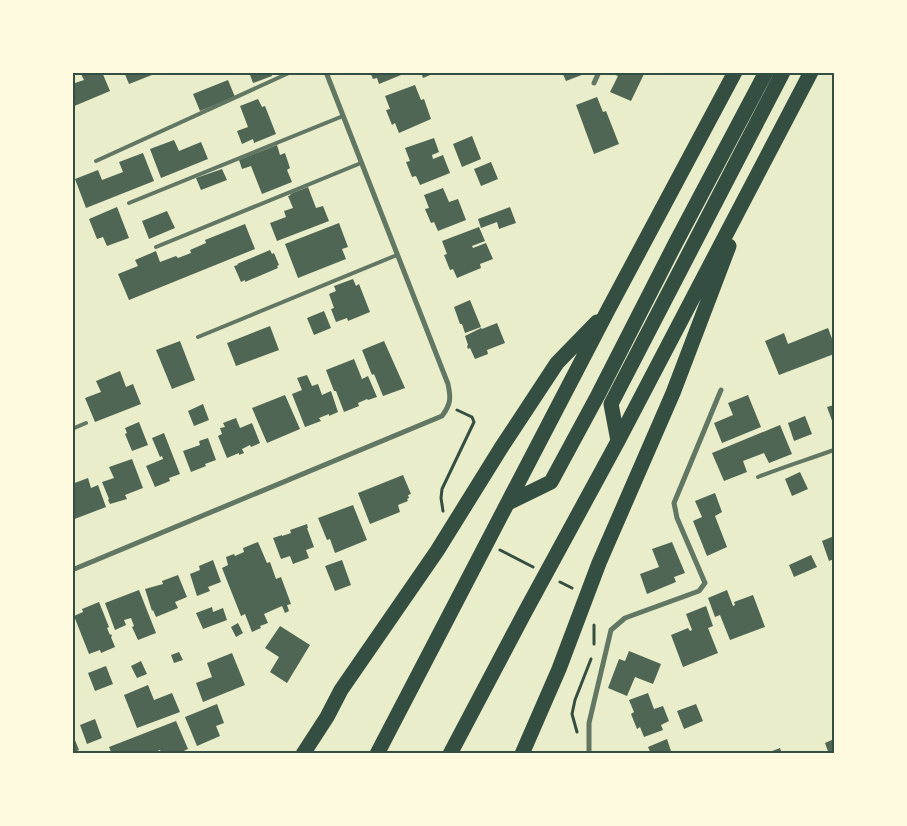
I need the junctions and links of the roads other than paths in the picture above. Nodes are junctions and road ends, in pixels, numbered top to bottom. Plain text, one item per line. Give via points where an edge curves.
1 (291, 72) edge
2 (326, 72) edge
3 (599, 72) edge
4 (735, 72) edge
5 (766, 72) edge
6 (783, 72) edge
7 (810, 72) edge
8 (594, 83) dead end
9 (343, 116) junction
10 (96, 161) dead end
11 (361, 163) junction
12 (754, 179) junction
13 (129, 203) dead end
14 (156, 246) dead end
15 (397, 255) junction
16 (608, 310) junction
17 (198, 337) dead end
18 (721, 390) dead end
19 (86, 423) dead end
20 (72, 429) edge
21 (618, 441) junction
22 (834, 450) edge
23 (758, 477) dead end
24 (508, 503) junction
25 (72, 570) edge
26 (303, 754) edge
27 (377, 754) edge
28 (450, 754) edge
29 (522, 754) edge
30 (590, 754) edge

1 - 10 lane
2 - 9 street
3 - 8 street
4 - 16 highway
5 - 24 highway via 551,482
6 - 21 highway via 611,404
7 - 12 highway
9 - 11 street
9 - 13 lane
11 - 14 lane
11 - 15 street
12 - 21 highway
12 - 29 highway via 673,393
15 - 17 lane
15 - 25 street via 448,384 449,407 442,416
16 - 24 highway
16 - 26 highway via 557,363 437,550 341,690
18 - 30 street via 674,503 677,518 705,583 699,591 625,618 611,630 588,723
19 - 20 lane
21 - 28 highway
22 - 23 lane
24 - 27 highway

